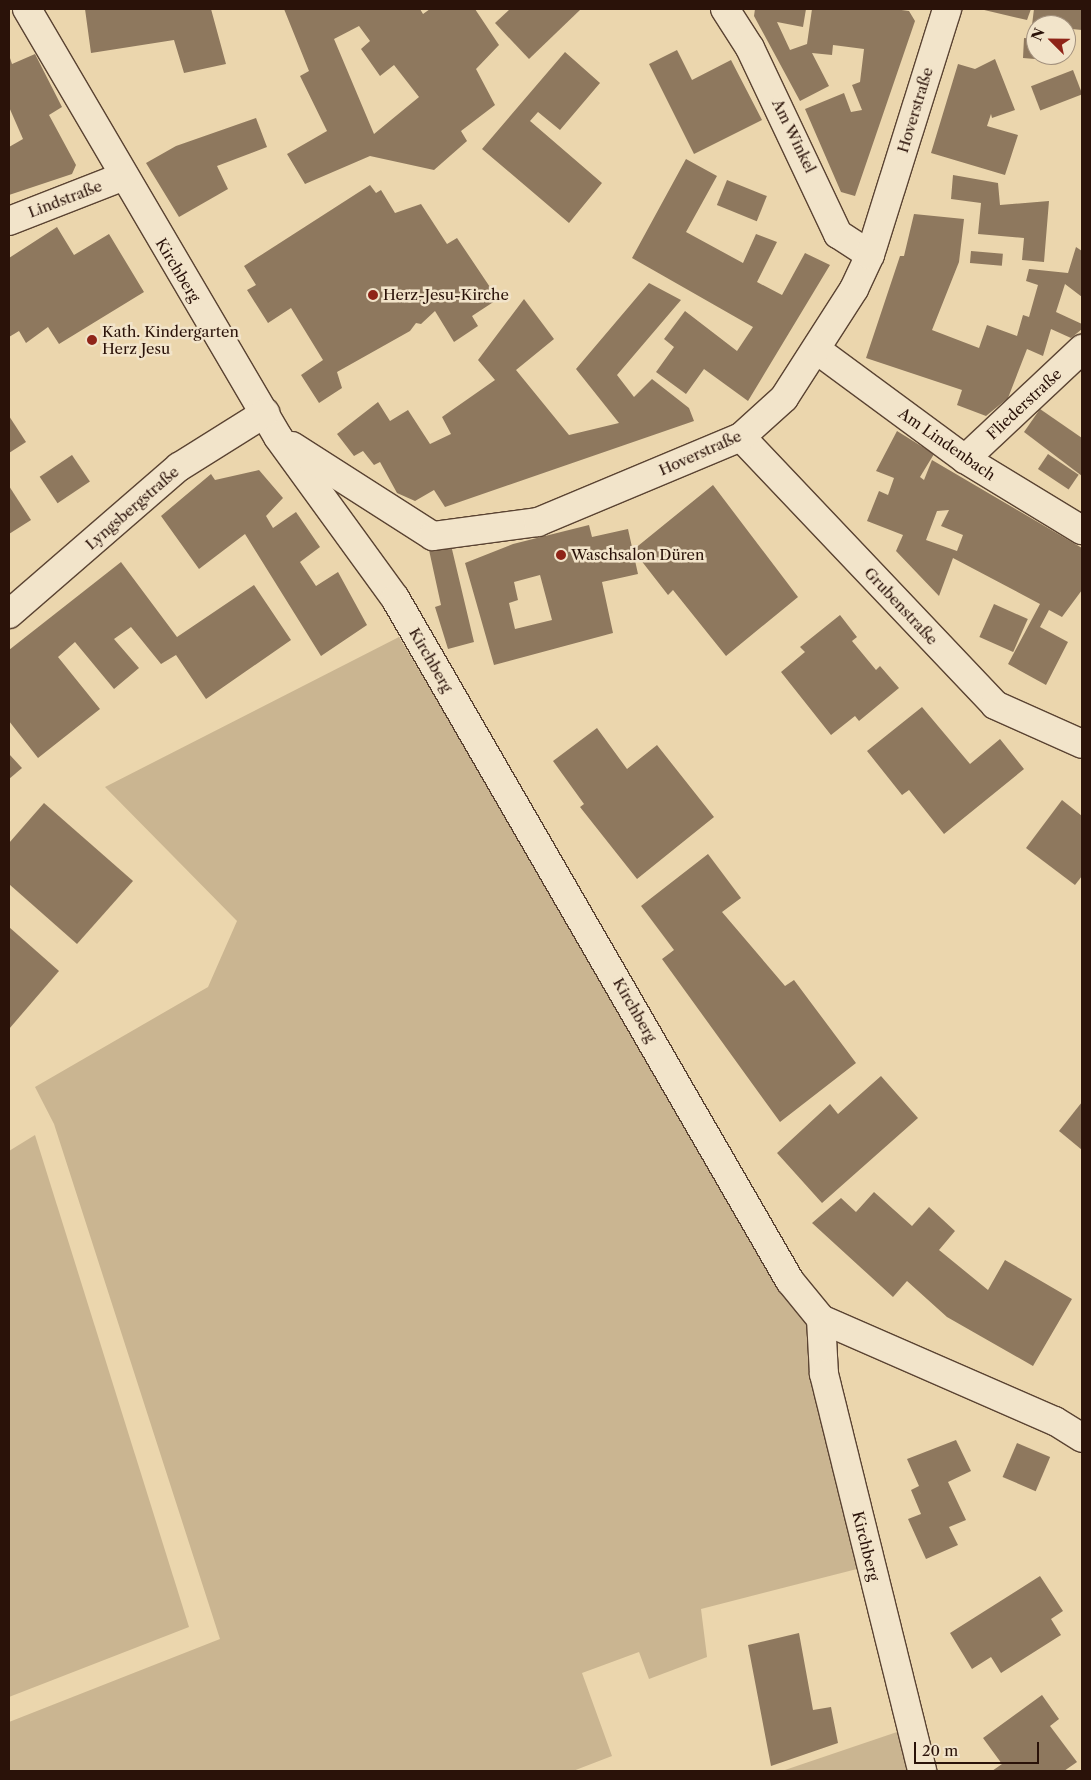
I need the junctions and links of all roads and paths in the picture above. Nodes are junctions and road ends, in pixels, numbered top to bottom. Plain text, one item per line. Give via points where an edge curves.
1 (27, 9) edge
2 (725, 9) edge
3 (947, 9) edge
4 (122, 177) junction
5 (9, 220) edge
6 (870, 256) junction
7 (1082, 349) edge
8 (817, 350) junction
9 (265, 413) junction
10 (278, 437) junction
11 (741, 437) junction
12 (965, 459) junction
13 (1082, 530) edge
14 (9, 614) edge
15 (1082, 744) edge
16 (821, 1319) junction
17 (1082, 1438) edge
18 (922, 1771) edge

1 - 4 street, Kirchberg
2 - 6 street, Am Winkel via 750,48 838,234
3 - 6 street, Hoverstraße
4 - 5 street, Lindstraße
4 - 9 street, Kirchberg
6 - 8 street, Hoverstraße
7 - 12 street, Fliederstraße
8 - 11 street, Hoverstraße via 784,398
8 - 12 street, Am Lindenbach
9 - 10 street, Kirchberg
9 - 14 street, Lyngsbergstraße via 179,468
10 - 11 street, Hoverstraße via 433,536 538,522
10 - 16 street, Kirchberg via 395,598 790,1280
11 - 15 street, Grubenstraße via 995,705
12 - 13 street, Am Lindenbach
16 - 17 street, Kirchberg via 1055,1421
16 - 18 street, Kirchberg via 824,1374

